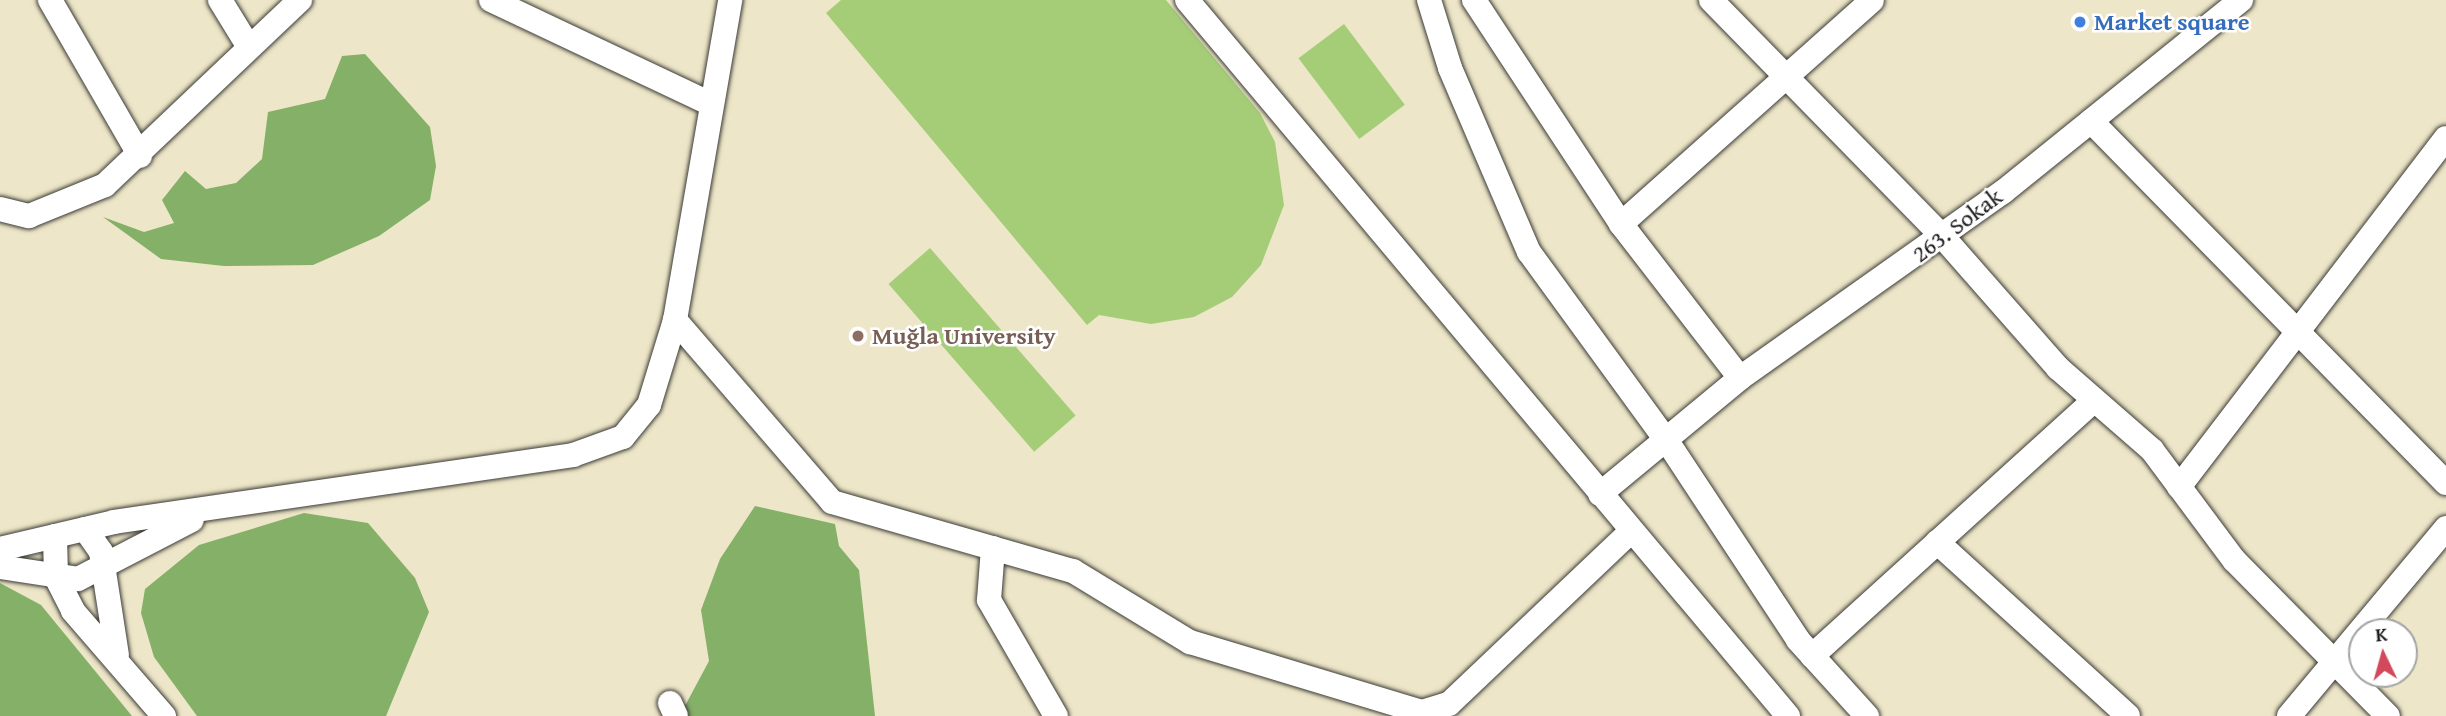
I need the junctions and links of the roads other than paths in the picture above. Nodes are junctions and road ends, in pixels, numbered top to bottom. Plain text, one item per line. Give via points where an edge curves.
1 (50, 0) edge
2 (220, 0) edge
3 (300, 0) edge
4 (491, 0) edge
5 (722, 0) edge
6 (730, 0) edge
7 (1187, 0) edge
8 (1429, 0) edge
9 (1474, 0) edge
10 (1712, 0) edge
11 (1872, 0) edge
12 (2241, 0) edge
13 (722, 38) junction
14 (247, 44) junction
15 (1787, 74) junction
16 (711, 104) junction
17 (2091, 121) junction
18 (2446, 138) edge
19 (140, 156) junction
20 (0, 209) edge
21 (1621, 224) junction
22 (1944, 237) junction
23 (675, 320) junction
24 (2302, 330) junction
25 (1740, 377) junction
26 (2094, 400) junction
27 (1667, 440) junction
28 (2446, 483) edge
29 (2179, 487) junction
30 (1600, 494) junction
31 (219, 510) junction
32 (2446, 528) edge
33 (85, 529) junction
34 (1630, 532) junction
35 (55, 536) junction
36 (1937, 542) junction
37 (993, 548) junction
38 (0, 549) edge
39 (0, 567) edge
40 (105, 569) junction
41 (56, 577) junction
42 (117, 655) junction
43 (1812, 656) junction
44 (2332, 665) junction
45 (1048, 711) edge
46 (164, 716) edge
47 (1788, 716) edge
48 (1867, 716) edge
49 (2128, 716) edge
50 (2288, 716) edge
51 (2388, 716) edge

1 - 19 street
2 - 14 street
3 - 14 street
4 - 16 street
5 - 13 street
6 - 13 street
7 - 30 street
8 - 27 street via 1450,68 1529,252
9 - 21 street
10 - 15 street
11 - 15 street
12 - 17 street, 263. Sokak
13 - 16 street
14 - 19 street
15 - 21 street
15 - 22 street
16 - 23 street
17 - 22 street, 263. Sokak
17 - 24 street
18 - 24 street
19 - 20 street via 105,185 53,211 29,216
21 - 25 street
22 - 25 street, 263. Sokak
22 - 26 street via 2058,369
23 - 31 street via 649,405 623,437 573,455
23 - 37 street via 832,502
24 - 28 street
24 - 29 street
25 - 27 street, 263. Sokak
26 - 29 street via 2152,450
26 - 36 street
27 - 30 street, 263. Sokak
27 - 43 street
29 - 44 street via 2234,560
30 - 34 street
31 - 33 street
31 - 40 street via 161,535
32 - 44 street
33 - 35 street
33 - 40 street
34 - 37 street via 1449,704 1422,712 1190,642 1073,571
34 - 47 street
35 - 38 street
35 - 41 street
36 - 43 street
36 - 49 street
37 - 45 street via 989,600
39 - 41 street
40 - 41 street via 78,579
40 - 42 street
41 - 42 street via 73,611
42 - 46 street
43 - 48 street
44 - 50 street
44 - 51 street

